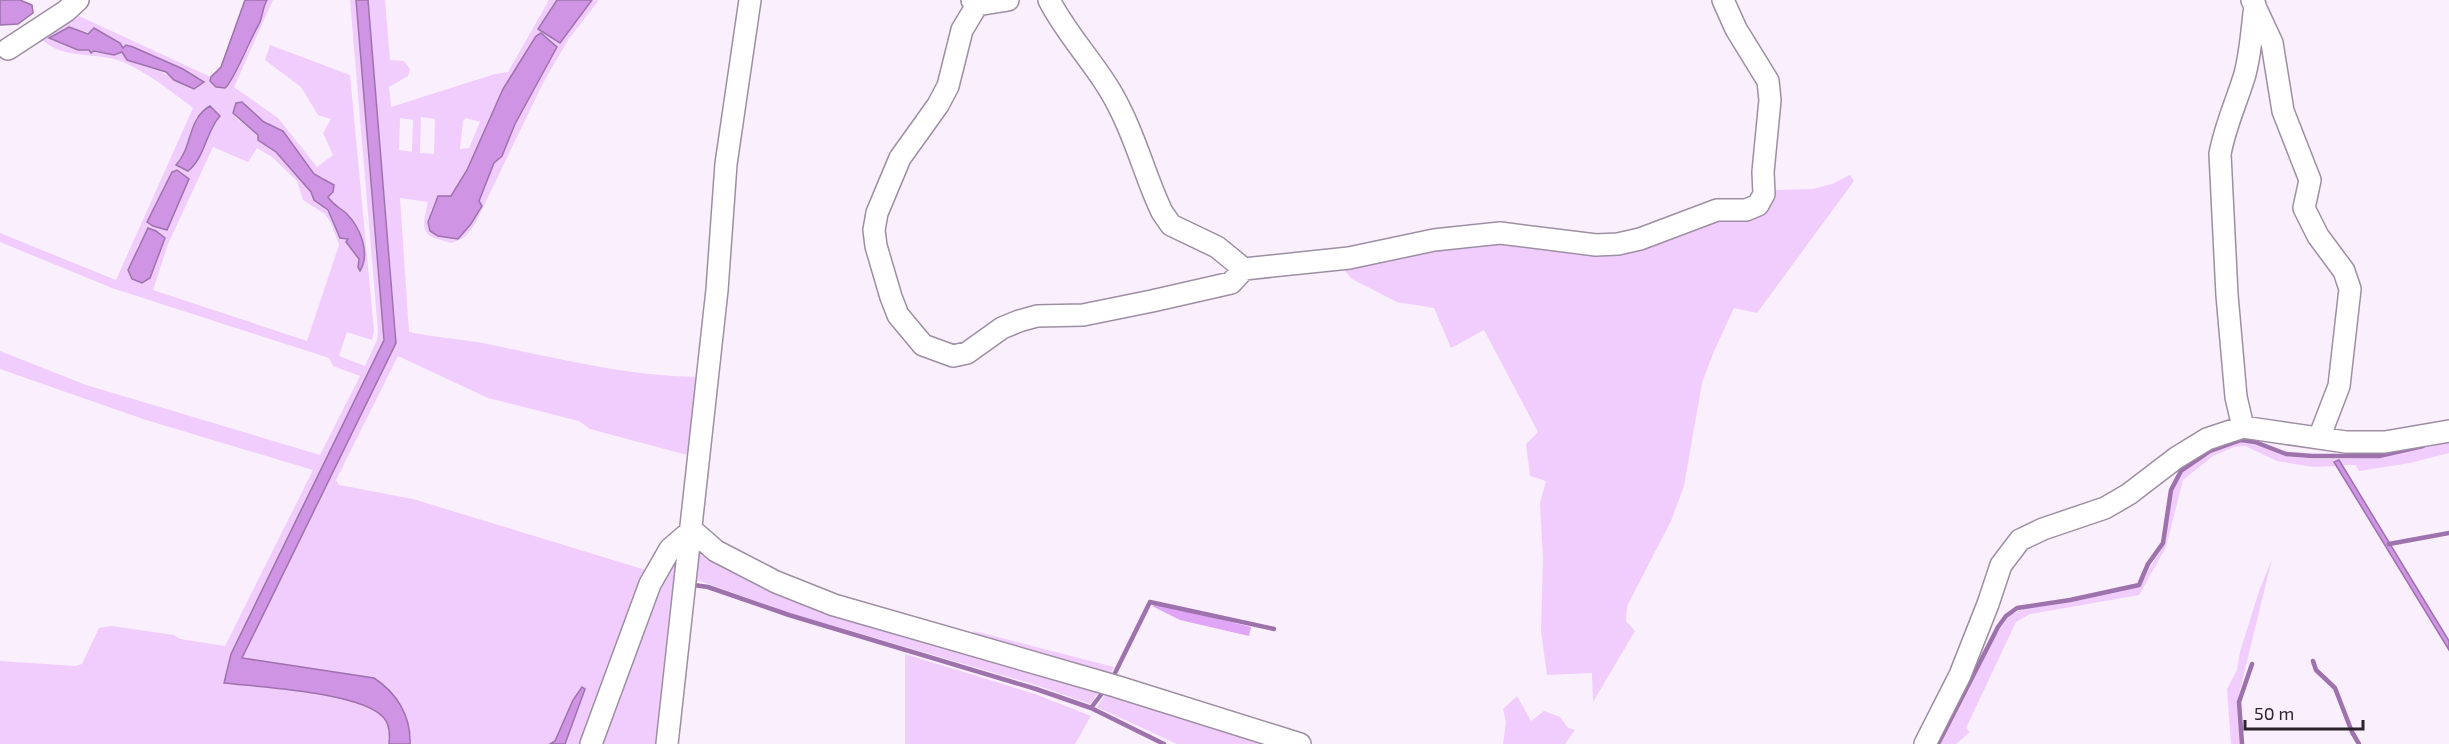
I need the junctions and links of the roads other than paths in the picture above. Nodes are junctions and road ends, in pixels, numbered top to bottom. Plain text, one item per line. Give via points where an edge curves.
1 (78, 0) edge
2 (750, 0) edge
3 (1008, 0) edge
4 (1049, 0) edge
5 (1723, 0) edge
6 (974, 2) edge
7 (2253, 2) edge
8 (8, 49) dead end
9 (1244, 269) junction
10 (2243, 427) junction
11 (2449, 431) edge
12 (2319, 438) junction
13 (692, 530) junction
14 (591, 744) edge
15 (667, 744) edge
16 (1300, 744) edge
17 (1925, 744) edge

1 - 8 street
2 - 13 street via 726,164
3 - 6 street
4 - 9 street via 1121,110 1162,212 1171,225 1217,247
5 - 9 street via 1768,81 1764,194 1758,205 1746,210 1717,210 1618,244 1596,245 1500,233 1434,240 1349,258
6 - 9 street via 962,30 948,86 900,158 874,230 898,315 923,345 953,356 967,353 1019,321 1037,316 1083,315 1175,296 1231,283
7 - 10 street via 2250,51 2223,136 2219,164 2235,385
7 - 12 street via 2272,43 2283,111 2310,180 2304,208 2318,236 2344,271 2350,289 2339,386
10 - 12 street
10 - 17 street via 2175,458 2105,508 2020,540 2001,565 1960,675
11 - 12 street via 2385,442
13 - 14 street via 670,549 650,584
13 - 15 street
13 - 16 street via 716,551 776,582 834,605

